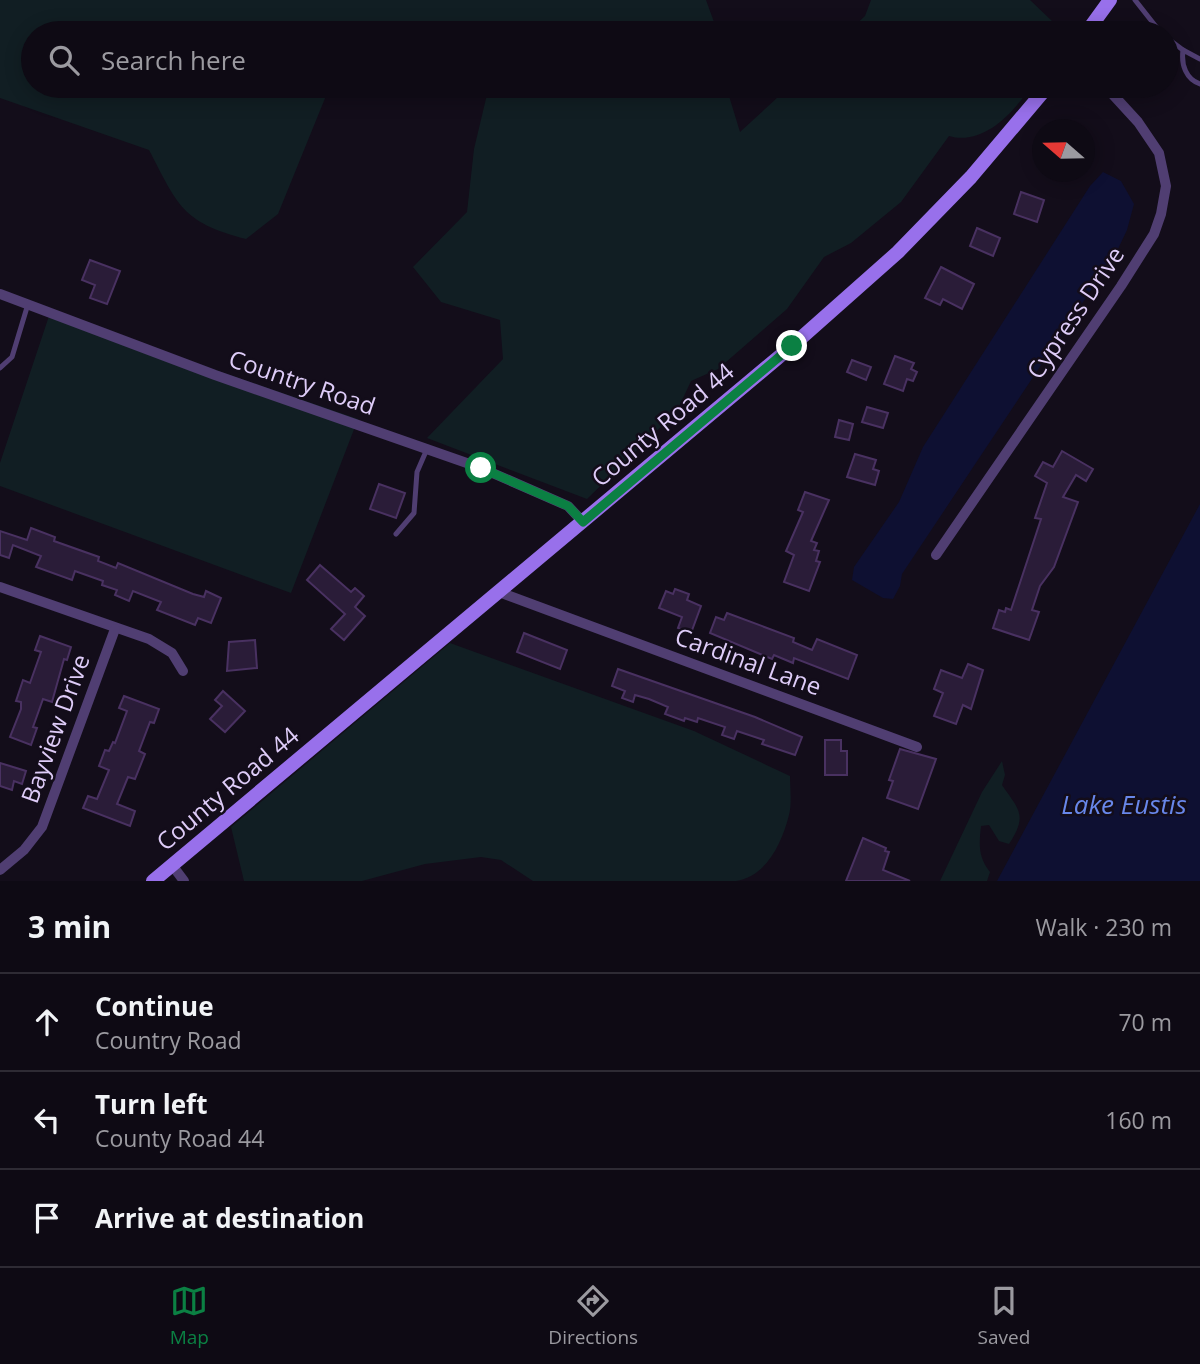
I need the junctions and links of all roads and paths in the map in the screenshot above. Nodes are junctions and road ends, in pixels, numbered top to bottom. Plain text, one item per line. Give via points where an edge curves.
1 (1110, 0) edge
2 (1135, 0) edge
3 (1095, 21) edge
4 (1152, 21) edge
5 (1179, 47) edge
6 (1183, 50) junction
7 (1200, 59) edge
8 (1200, 84) edge
9 (1038, 98) edge
10 (1116, 98) edge
11 (0, 294) edge
12 (28, 304) junction
13 (0, 368) edge
14 (427, 449) junction
15 (583, 522) junction
16 (397, 534) dead end
17 (936, 555) dead end
18 (0, 587) edge
19 (499, 592) junction
20 (115, 629) junction
21 (183, 671) dead end
22 (917, 747) dead end
23 (172, 865) junction
24 (0, 870) edge
25 (153, 881) edge
26 (184, 881) edge

1 - 3 main road
2 - 4 lane
5 - 6 lane
6 - 7 lane
6 - 8 lane via 1183,65 1191,80
9 - 15 main road, County Road 44 via 971,177 898,252
10 - 17 street, Cypress Drive via 1159,153 1166,186 1154,234
11 - 12 street, Country Road
12 - 13 lane via 12,357
12 - 14 street, Country Road
14 - 15 street, Country Road via 535,490 568,506
14 - 16 lane via 417,472 414,513
15 - 19 main road, County Road 44
18 - 20 street
19 - 22 street, Cardinal Lane
19 - 23 main road, County Road 44
20 - 21 street via 161,645
20 - 24 street, Bayview Drive via 42,827
23 - 25 main road, County Road 44
23 - 26 street

